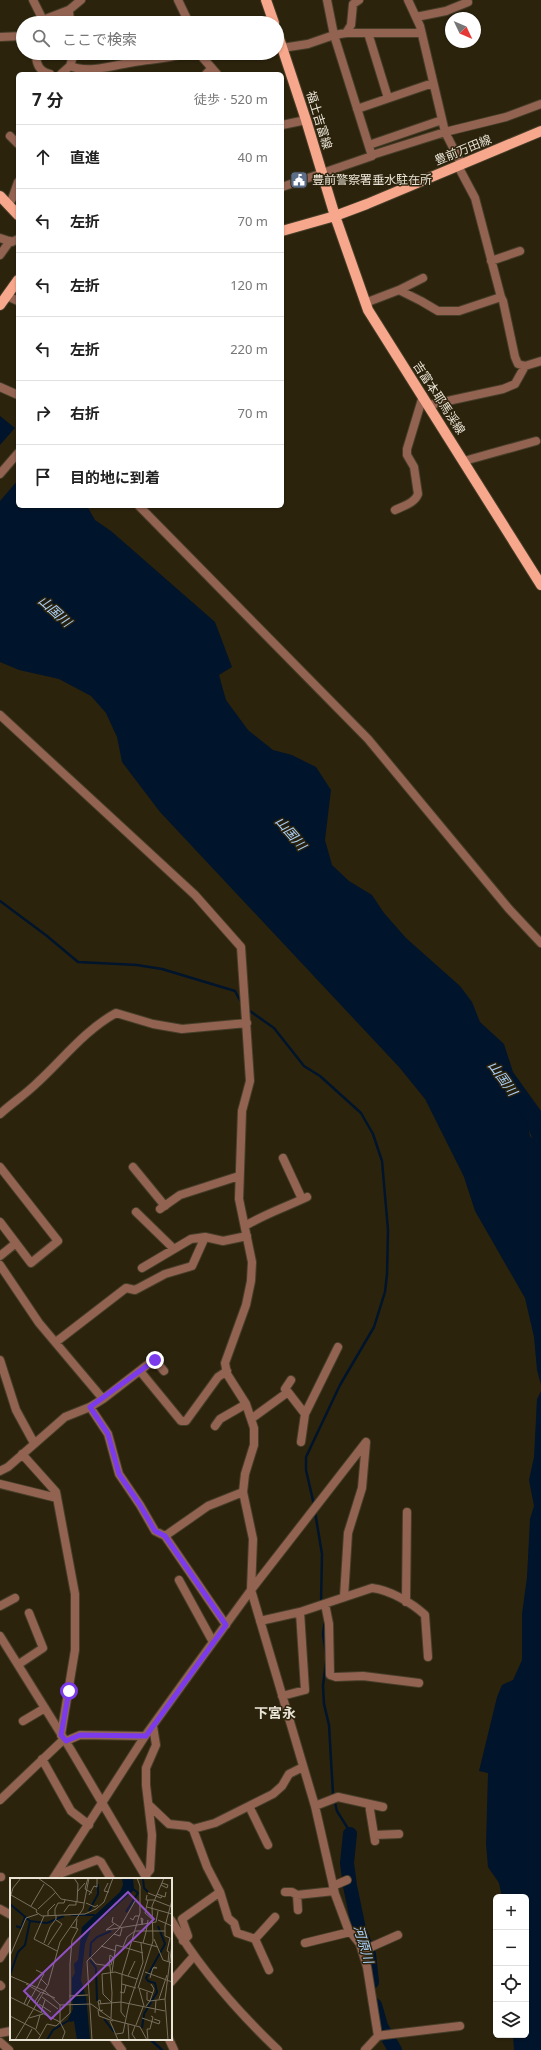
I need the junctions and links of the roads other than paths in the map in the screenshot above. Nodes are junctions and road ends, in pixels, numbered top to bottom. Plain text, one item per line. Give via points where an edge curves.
1 (33, 0) edge
2 (81, 0) edge
3 (178, 0) edge
4 (266, 0) edge
5 (327, 0) edge
6 (359, 0) edge
7 (408, 0) edge
8 (467, 0) edge
9 (69, 10) junction
10 (42, 16) edge
11 (56, 16) edge
12 (69, 16) edge
13 (186, 16) edge
14 (272, 16) edge
15 (416, 18) junction
16 (346, 33) junction
17 (368, 33) junction
18 (420, 33) junction
19 (334, 35) junction
20 (16, 37) edge
21 (0, 38) edge
22 (284, 48) edge
23 (284, 54) edge
24 (37, 60) edge
25 (72, 60) edge
26 (155, 60) edge
27 (204, 60) edge
28 (70, 66) junction
29 (42, 72) edge
30 (63, 72) edge
31 (212, 72) edge
32 (433, 83) junction
33 (388, 98) junction
34 (541, 104) edge
35 (357, 109) junction
36 (306, 120) junction
37 (442, 120) junction
38 (284, 124) edge
39 (445, 132) junction
40 (541, 132) edge
41 (10, 136) dead end
42 (16, 142) edge
43 (369, 145) junction
44 (372, 155) junction
45 (460, 166) junction
46 (321, 172) junction
47 (284, 186) edge
48 (16, 188) edge
49 (0, 196) edge
50 (8, 204) junction
51 (16, 213) edge
52 (335, 216) junction
53 (284, 230) edge
54 (0, 238) edge
55 (14, 240) edge
56 (520, 251) dead end
57 (0, 255) edge
58 (491, 261) junction
59 (423, 278) dead end
60 (16, 283) edge
61 (399, 290) junction
62 (7, 296) junction
63 (500, 297) junction
64 (16, 300) edge
65 (365, 303) junction
66 (0, 305) edge
67 (541, 362) edge
68 (525, 366) junction
69 (0, 387) edge
70 (16, 394) edge
71 (423, 396) junction
72 (429, 405) junction
73 (536, 441) dead end
74 (16, 455) edge
75 (464, 461) junction
76 (0, 474) edge
77 (141, 508) edge
78 (395, 510) dead end
79 (541, 585) edge
80 (0, 715) edge
81 (541, 942) edge
82 (247, 1023) junction
83 (0, 1114) edge
84 (283, 1158) dead end
85 (0, 1167) edge
86 (133, 1167) dead end
87 (240, 1176) junction
88 (136, 1212) dead end
89 (0, 1222) edge
90 (245, 1226) junction
91 (247, 1236) junction
92 (205, 1237) junction
93 (16, 1243) junction
94 (174, 1249) junction
95 (0, 1256) edge
96 (0, 1265) edge
97 (142, 1268) dead end
98 (56, 1342) junction
99 (338, 1347) dead end
100 (0, 1360) edge
101 (140, 1371) junction
102 (164, 1371) dead end
103 (227, 1371) junction
104 (291, 1380) dead end
105 (288, 1392) junction
106 (103, 1399) junction
107 (246, 1404) junction
108 (90, 1407) junction
109 (305, 1414) junction
110 (251, 1419) junction
111 (215, 1426) dead end
112 (301, 1442) dead end
113 (34, 1443) junction
114 (22, 1454) junction
115 (0, 1471) edge
116 (0, 1484) edge
117 (243, 1492) junction
118 (57, 1498) junction
119 (407, 1512) dead end
120 (165, 1536) junction
121 (179, 1580) dead end
122 (251, 1590) junction
123 (344, 1596) junction
124 (15, 1598) dead end
125 (406, 1602) junction
126 (325, 1604) junction
127 (0, 1606) edge
128 (300, 1612) junction
129 (29, 1614) dead end
130 (260, 1621) junction
131 (226, 1625) junction
132 (0, 1636) edge
133 (213, 1642) junction
134 (428, 1656) dead end
135 (19, 1664) junction
136 (419, 1684) dead end
137 (282, 1696) junction
138 (45, 1708) junction
139 (23, 1721) dead end
140 (152, 1726) junction
141 (146, 1736) junction
142 (64, 1739) junction
143 (42, 1759) junction
144 (304, 1768) junction
145 (0, 1800) edge
146 (102, 1804) junction
147 (369, 1804) junction
148 (149, 1805) junction
149 (249, 1806) junction
150 (315, 1806) junction
151 (383, 1807) dead end
152 (89, 1825) junction
153 (193, 1829) junction
154 (399, 1834) dead end
155 (268, 1845) dead end
156 (62, 1874) edge
157 (146, 1877) edge
158 (110, 1878) edge
159 (347, 1880) dead end
160 (334, 1888) junction
161 (220, 1892) junction
162 (285, 1892) dead end
163 (297, 1895) junction
164 (0, 1909) edge
165 (298, 1910) dead end
166 (10, 1914) edge
167 (275, 1917) dead end
168 (172, 1922) edge
169 (350, 1932) junction
170 (398, 1935) dead end
171 (255, 1939) junction
172 (183, 1941) junction
173 (10, 1943) edge
174 (305, 1944) dead end
175 (362, 1951) junction
176 (193, 1957) junction
177 (0, 1958) edge
178 (268, 1970) dead end
179 (172, 1981) edge
180 (460, 2026) dead end
181 (10, 2031) edge
182 (0, 2033) edge
183 (378, 2036) junction
184 (115, 2040) edge
185 (169, 2040) edge
186 (0, 2042) edge
187 (9, 2050) edge
188 (122, 2050) edge
189 (174, 2050) edge
190 (278, 2050) edge
191 (365, 2050) edge

1 - 10 street
2 - 9 street
3 - 13 street
4 - 14 main road
5 - 19 street
6 - 16 street via 353,4 351,25
7 - 15 street
8 - 15 street via 468,2 446,11
9 - 11 street
9 - 12 street
15 - 18 street
16 - 17 street
16 - 19 street
17 - 18 street
17 - 33 street
18 - 32 street
19 - 22 street via 308,44
19 - 35 street
20 - 21 street
23 - 36 main road, 福土吉富線
24 - 29 street
25 - 28 street
26 - 28 street via 102,68 76,69
27 - 31 street
28 - 30 street
32 - 33 street
32 - 37 street
33 - 35 street
34 - 39 street via 506,117
35 - 43 street
36 - 38 street
36 - 46 main road, 福土吉富線
37 - 39 street
37 - 43 street
39 - 44 street
39 - 45 street
40 - 45 main road, 豊前万田線
41 - 42 street
43 - 44 street
44 - 46 street
45 - 52 main road, 豊前万田線
45 - 58 street via 475,198
46 - 47 street
46 - 52 main road, 福土吉富線
48 - 50 street
49 - 50 main road
50 - 51 main road
52 - 53 main road, 豊前万田線
52 - 65 main road, 吉富本耶馬渓線
54 - 55 street
55 - 57 street
56 - 58 street
58 - 63 street
59 - 61 street
60 - 62 main road
61 - 63 street via 438,311 459,311
61 - 65 street
62 - 64 street
62 - 66 main road
63 - 68 street via 515,357 518,364
65 - 71 main road, 吉富本耶馬渓線
67 - 68 street
68 - 72 street via 515,384
69 - 70 street
71 - 72 main road, 吉富本耶馬渓線
71 - 78 street via 407,449 407,455 414,468 418,494 411,502
72 - 75 main road, 吉富本耶馬渓線
73 - 75 street
74 - 76 street
75 - 79 main road, 吉富本耶馬渓線
77 - 81 street via 368,739 509,909
80 - 82 street via 195,895 232,935 241,947
82 - 83 street via 182,1029 116,1013 103,1020 37,1083
82 - 87 street via 250,1081 242,1111
84 - 90 street via 304,1198
85 - 93 street via 58,1241 31,1263
86 - 87 street via 163,1207 180,1195
87 - 90 street via 239,1199
88 - 94 street
89 - 93 street
90 - 91 street
91 - 92 street via 223,1241
91 - 103 street via 252,1262 251,1281 246,1305 225,1363
92 - 94 street via 191,1239
92 - 98 street via 192,1266 165,1274 135,1290 126,1288
93 - 95 street
94 - 97 street
96 - 98 street
98 - 106 street
99 - 109 street
100 - 113 street via 16,1410
101 - 102 street via 155,1360
101 - 103 street via 181,1421 186,1421 218,1377
101 - 106 street
103 - 107 street
104 - 105 street via 285,1389
105 - 109 street
105 - 110 street
106 - 108 street
107 - 110 street
107 - 111 street via 220,1419
108 - 113 street via 65,1417
108 - 120 street via 108,1434 119,1474 155,1531
109 - 112 street
110 - 117 street via 254,1445 245,1474
113 - 114 street
114 - 115 street
114 - 118 street via 56,1492
116 - 118 street
117 - 120 street via 208,1506
117 - 122 street via 253,1539
118 - 142 street via 74,1594 74,1650
119 - 125 street
120 - 131 street
121 - 133 street
122 - 123 street via 366,1442 362,1488 348,1533
122 - 130 street
122 - 131 street
123 - 125 street via 372,1588 383,1589
123 - 126 street
124 - 127 street
125 - 134 street via 425,1615
126 - 128 street
126 - 136 street via 329,1624 330,1675 363,1676
128 - 130 street
128 - 137 street via 304,1690
129 - 135 street via 43,1648
130 - 137 street
131 - 133 street
132 - 135 street
133 - 140 street
135 - 138 street
137 - 144 street
138 - 139 street
138 - 142 street
140 - 141 street
140 - 148 street via 156,1745 146,1768
141 - 142 street via 80,1735
141 - 146 street
142 - 143 street
142 - 146 street
143 - 145 street
143 - 152 street via 72,1811
144 - 149 street via 289,1774 282,1786 273,1794
144 - 150 street
146 - 152 street
146 - 157 street
147 - 150 street via 338,1798
147 - 151 street
147 - 154 street via 375,1838
148 - 153 street via 169,1824
148 - 157 street via 152,1835 150,1870
149 - 153 street
149 - 155 street
150 - 160 street
152 - 156 street
153 - 161 street
156 - 158 street via 97,1860 101,1862
159 - 160 street
160 - 163 street
160 - 169 street
161 - 171 street via 228,1918 234,1922 237,1933
161 - 172 street via 182,1919 188,1936
162 - 163 street
163 - 165 street
164 - 166 street
167 - 171 street
168 - 172 street
169 - 174 street
169 - 175 street via 360,1944
170 - 175 street
171 - 178 street
172 - 176 street
173 - 177 street
175 - 183 street
176 - 179 street
176 - 190 street
180 - 183 street
181 - 182 street
183 - 191 street
184 - 188 street
185 - 189 street
186 - 187 street

